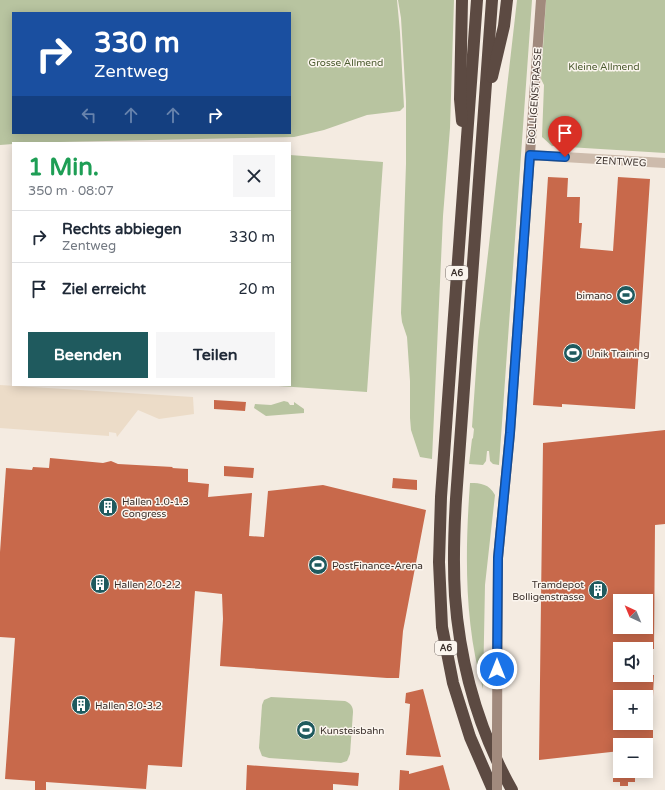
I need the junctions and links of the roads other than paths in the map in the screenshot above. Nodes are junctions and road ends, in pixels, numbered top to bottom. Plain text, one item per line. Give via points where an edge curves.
1 (462, 0) edge
2 (477, 0) edge
3 (492, 0) edge
4 (507, 0) edge
5 (541, 0) edge
6 (483, 116) junction
7 (530, 155) junction
8 (465, 160) junction
9 (665, 163) edge
10 (493, 790) edge
11 (497, 790) edge
12 (512, 790) edge

1 - 8 highway via 460,99
2 - 8 highway, A6
3 - 6 highway, A6
4 - 6 highway via 504,26
5 - 7 main road, BOLLIGENSTRASSE
6 - 12 highway, A6 via 456,499 455,596 462,651 475,705
7 - 9 street, ZENTWEG
7 - 11 main road, BOLLIGENSTRASSE, bridge via 510,433 498,558
8 - 10 highway, A6 via 440,529 440,597 442,627 453,683 470,738

